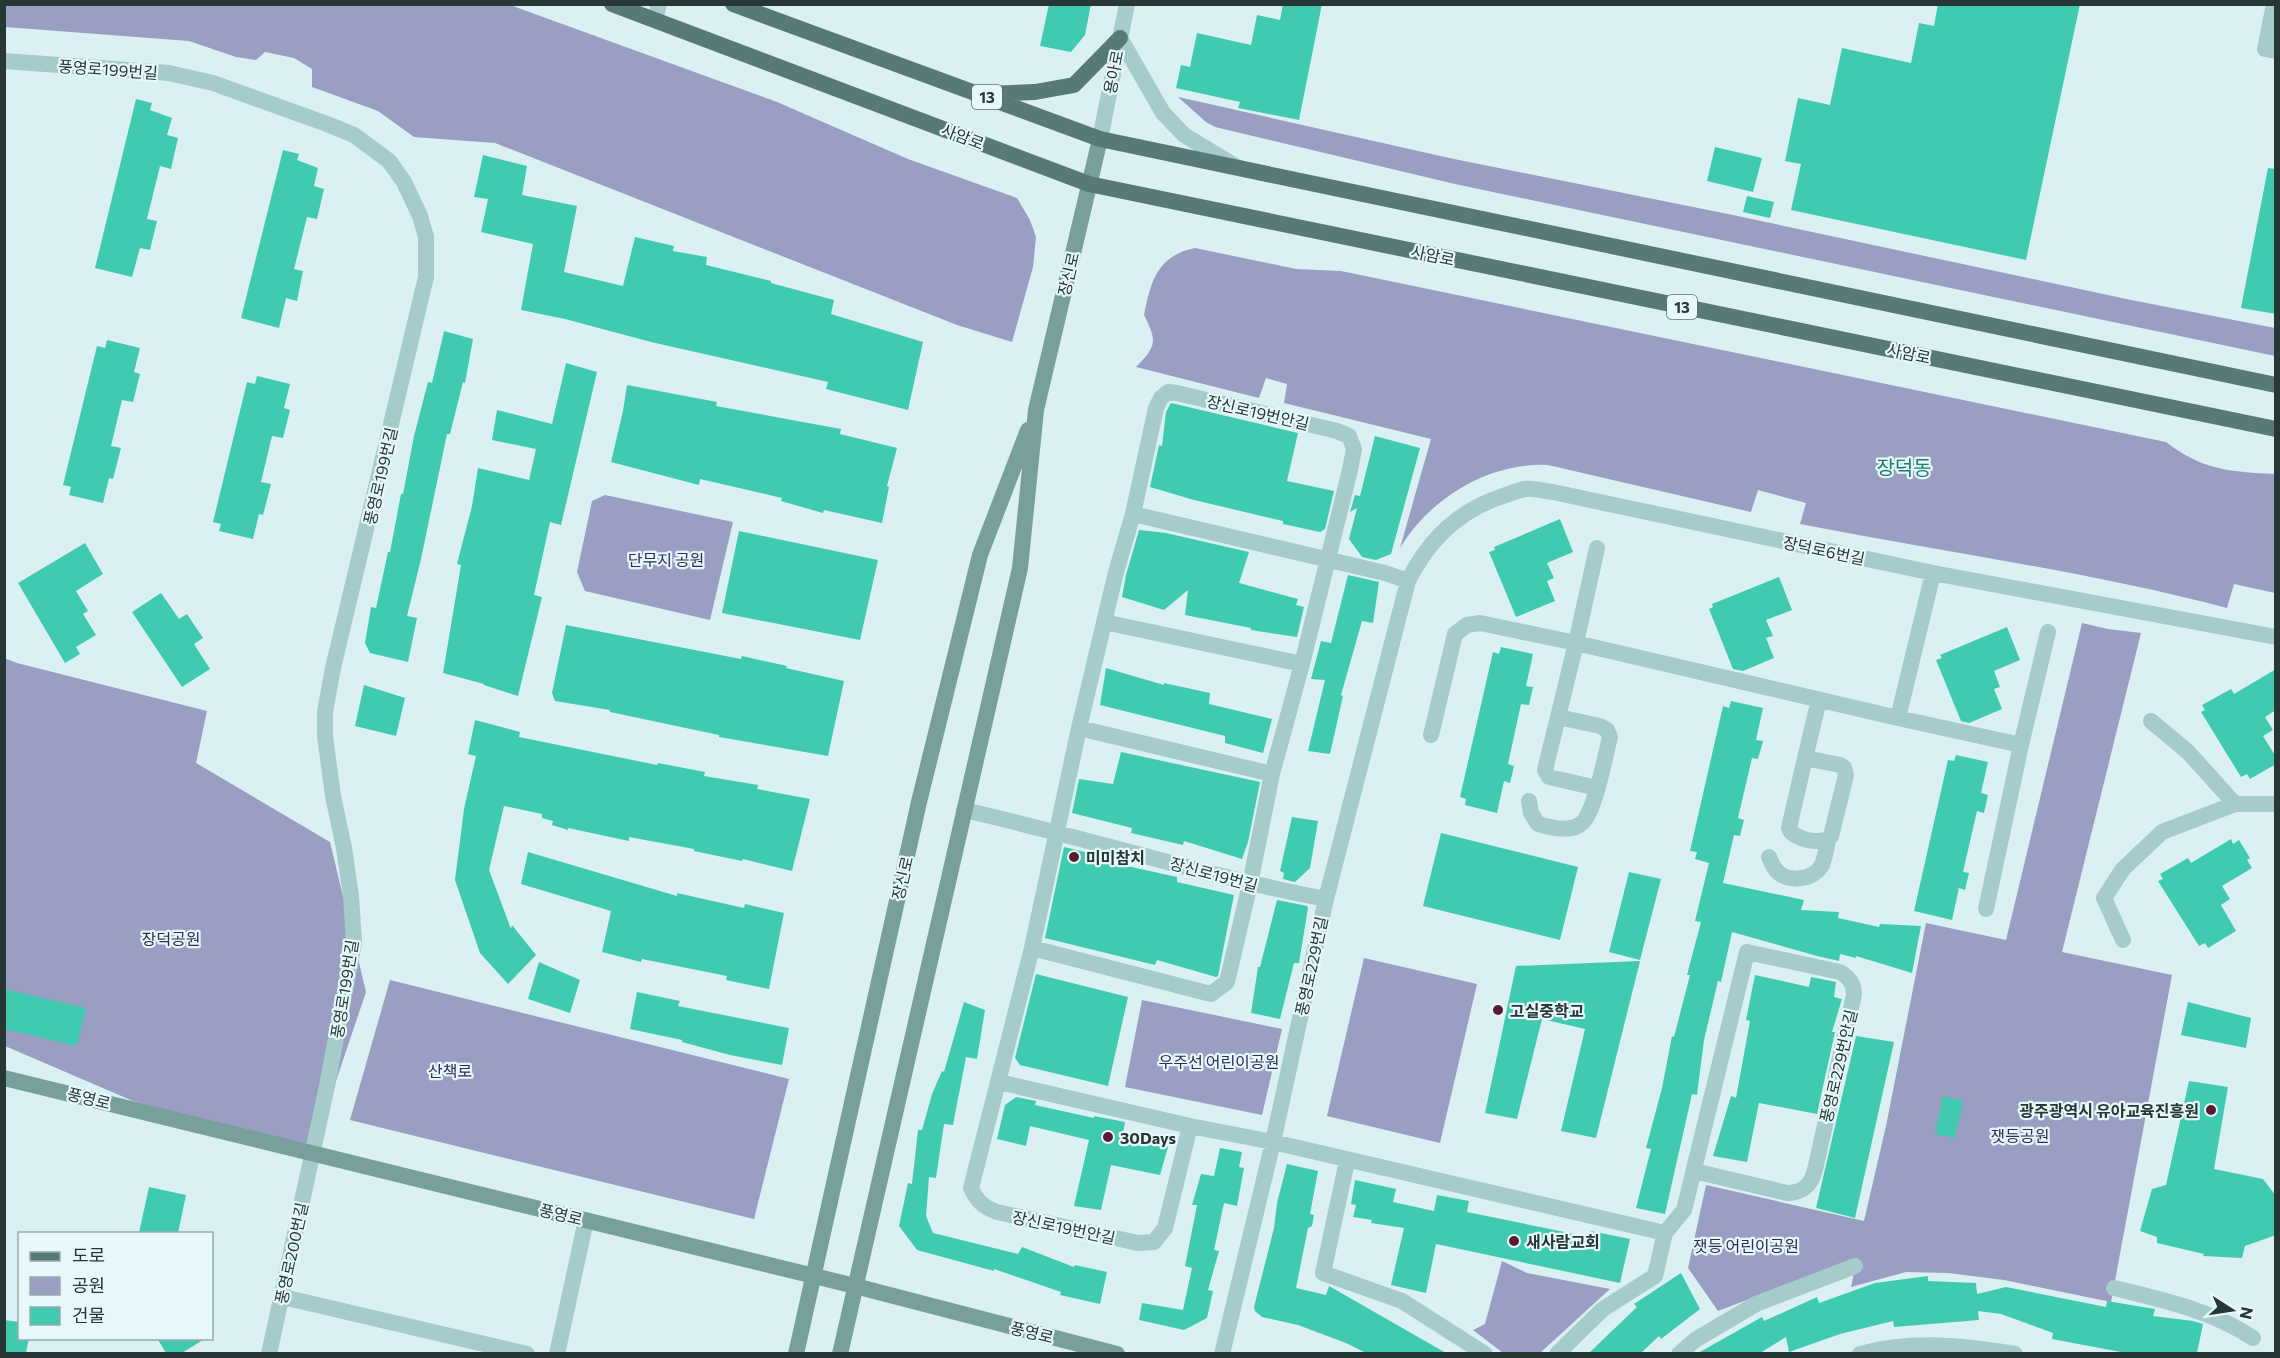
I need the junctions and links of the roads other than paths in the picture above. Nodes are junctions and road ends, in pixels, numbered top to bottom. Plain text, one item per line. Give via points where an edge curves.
1 (612, 4) edge
2 (733, 4) edge
3 (1127, 4) edge
4 (2274, 4) edge
5 (657, 12) edge
6 (1120, 38) junction
7 (2276, 51) edge
8 (4, 61) edge
9 (978, 94) junction
10 (1100, 139) junction
11 (1245, 171) junction
12 (1089, 184) junction
13 (2276, 385) edge
14 (1036, 410) junction
15 (2276, 429) edge
16 (1133, 514) junction
17 (1597, 548) dead end
18 (1327, 560) junction
19 (1933, 573) junction
20 (1408, 581) junction
21 (1104, 622) junction
22 (2048, 632) dead end
23 (2276, 637) edge
24 (1576, 643) junction
25 (1302, 664) junction
26 (1819, 700) junction
27 (1558, 717) junction
28 (1898, 718) junction
29 (2151, 721) dead end
30 (1079, 728) junction
31 (1431, 735) dead end
32 (2021, 745) junction
33 (1806, 758) junction
34 (1272, 774) junction
35 (1597, 788) junction
36 (1529, 801) dead end
37 (2235, 804) junction
38 (2276, 804) edge
39 (964, 810) junction
40 (1058, 832) junction
41 (1828, 841) junction
42 (1769, 857) dead end
43 (1250, 884) junction
44 (1326, 899) junction
45 (1986, 909) dead end
46 (2123, 940) dead end
47 (1032, 948) junction
48 (4, 1078) edge
49 (999, 1082) junction
50 (1190, 1126) junction
51 (1273, 1142) junction
52 (312, 1152) junction
53 (1347, 1161) junction
54 (1694, 1171) junction
55 (586, 1220) junction
56 (1665, 1233) junction
57 (1855, 1266) dead end
58 (813, 1276) junction
59 (855, 1286) junction
60 (2114, 1288) dead end
61 (282, 1297) junction
62 (2253, 1338) dead end
63 (475, 1348) edge
64 (269, 1353) edge
65 (527, 1353) edge
66 (557, 1353) edge
67 (796, 1353) edge
68 (840, 1353) edge
69 (1117, 1353) edge
70 (1222, 1353) edge
71 (1485, 1353) edge
72 (1557, 1353) edge
73 (1679, 1353) edge
74 (1860, 1353) edge
75 (2015, 1353) edge

1 - 5 main road, 사암로 / 13
2 - 9 main road, 13
3 - 6 street, 용아로
4 - 7 street via 2265,49
5 - 12 main road, 사암로 / 13
6 - 9 main road via 1074,85 1035,92
6 - 10 street, 용아로
6 - 11 street via 1163,113 1184,135
8 - 52 street, 풍영로199번길 via 169,73 213,82 354,135 389,161 404,182 426,237 426,277 325,712 331,786 344,848 354,943
9 - 10 main road, 13
10 - 11 main road, 13
10 - 12 main road, 장신로
11 - 13 main road, 13
12 - 14 main road, 장신로
12 - 15 main road, 사암로 / 13
14 - 39 main road, 장신로 via 1020,568
14 - 58 main road, 장신로 via 980,555 919,802
16 - 18 street
16 - 18 street, 장신로19번안길 via 1156,408 1168,392 1178,393 1349,436 1354,449
16 - 21 street, 장신로19번안길
17 - 24 street
18 - 20 street
18 - 25 street, 장신로19번안길
19 - 20 street, 장덕로6번길 via 1526,489 1465,513 1435,538
19 - 23 street, 장덕로6번길
19 - 28 street
20 - 44 street, 풍영로229번길
21 - 25 street
21 - 30 street, 장신로19번안길
22 - 32 street
24 - 26 street
24 - 27 street
24 - 31 street via 1480,623 1467,624 1455,634
25 - 34 street, 장신로19번안길
26 - 28 street
26 - 33 street
27 - 35 street via 1600,726 1610,737
27 - 35 street via 1545,770 1549,777
28 - 32 street
29 - 37 street via 2188,752
30 - 34 street
30 - 40 street, 장신로19번안길
32 - 45 street
33 - 41 street via 1840,765 1846,775
33 - 41 street via 1790,832
34 - 43 street, 장신로19번안길
35 - 36 street via 1591,810 1582,823 1568,829 1538,824
37 - 38 street
37 - 46 street via 2162,832 2123,869 2104,898
39 - 40 street, 장신로19번길
39 - 59 main road, 장신로
40 - 43 street, 장신로19번길
40 - 47 street, 장신로19번안길
41 - 42 street via 1822,864 1808,878 1780,874
43 - 44 street, 장신로19번길
43 - 47 street, 장신로19번안길 via 1227,982 1211,994
44 - 51 street, 풍영로229번길
47 - 49 street, 장신로19번안길
48 - 52 main road, 풍영로
49 - 50 street
49 - 50 street, 장신로19번안길 via 971,1188 976,1199 997,1212 1138,1243 1154,1242 1165,1228
50 - 51 street
51 - 53 street
51 - 70 street, 풍영로229번길
52 - 55 main road, 풍영로
52 - 61 street, 풍영로200번길
53 - 56 street
53 - 71 street via 1323,1273 1402,1301
54 - 54 street, 풍영로229번안길 via 1747,952 1846,976 1854,995 1809,1184 1796,1193 1787,1192
54 - 56 street, 풍영로229번안길 via 1684,1210
55 - 58 main road, 풍영로
55 - 66 street
56 - 72 street, 풍영로229번안길 via 1655,1276 1603,1309
57 - 73 street via 1756,1304
58 - 59 main road, 풍영로
58 - 67 main road, 장신로
59 - 68 main road, 장신로
59 - 69 main road, 풍영로
60 - 62 street via 2191,1307
61 - 63 street
61 - 64 street, 풍영로200번길
63 - 65 street
74 - 75 street via 1942,1345

